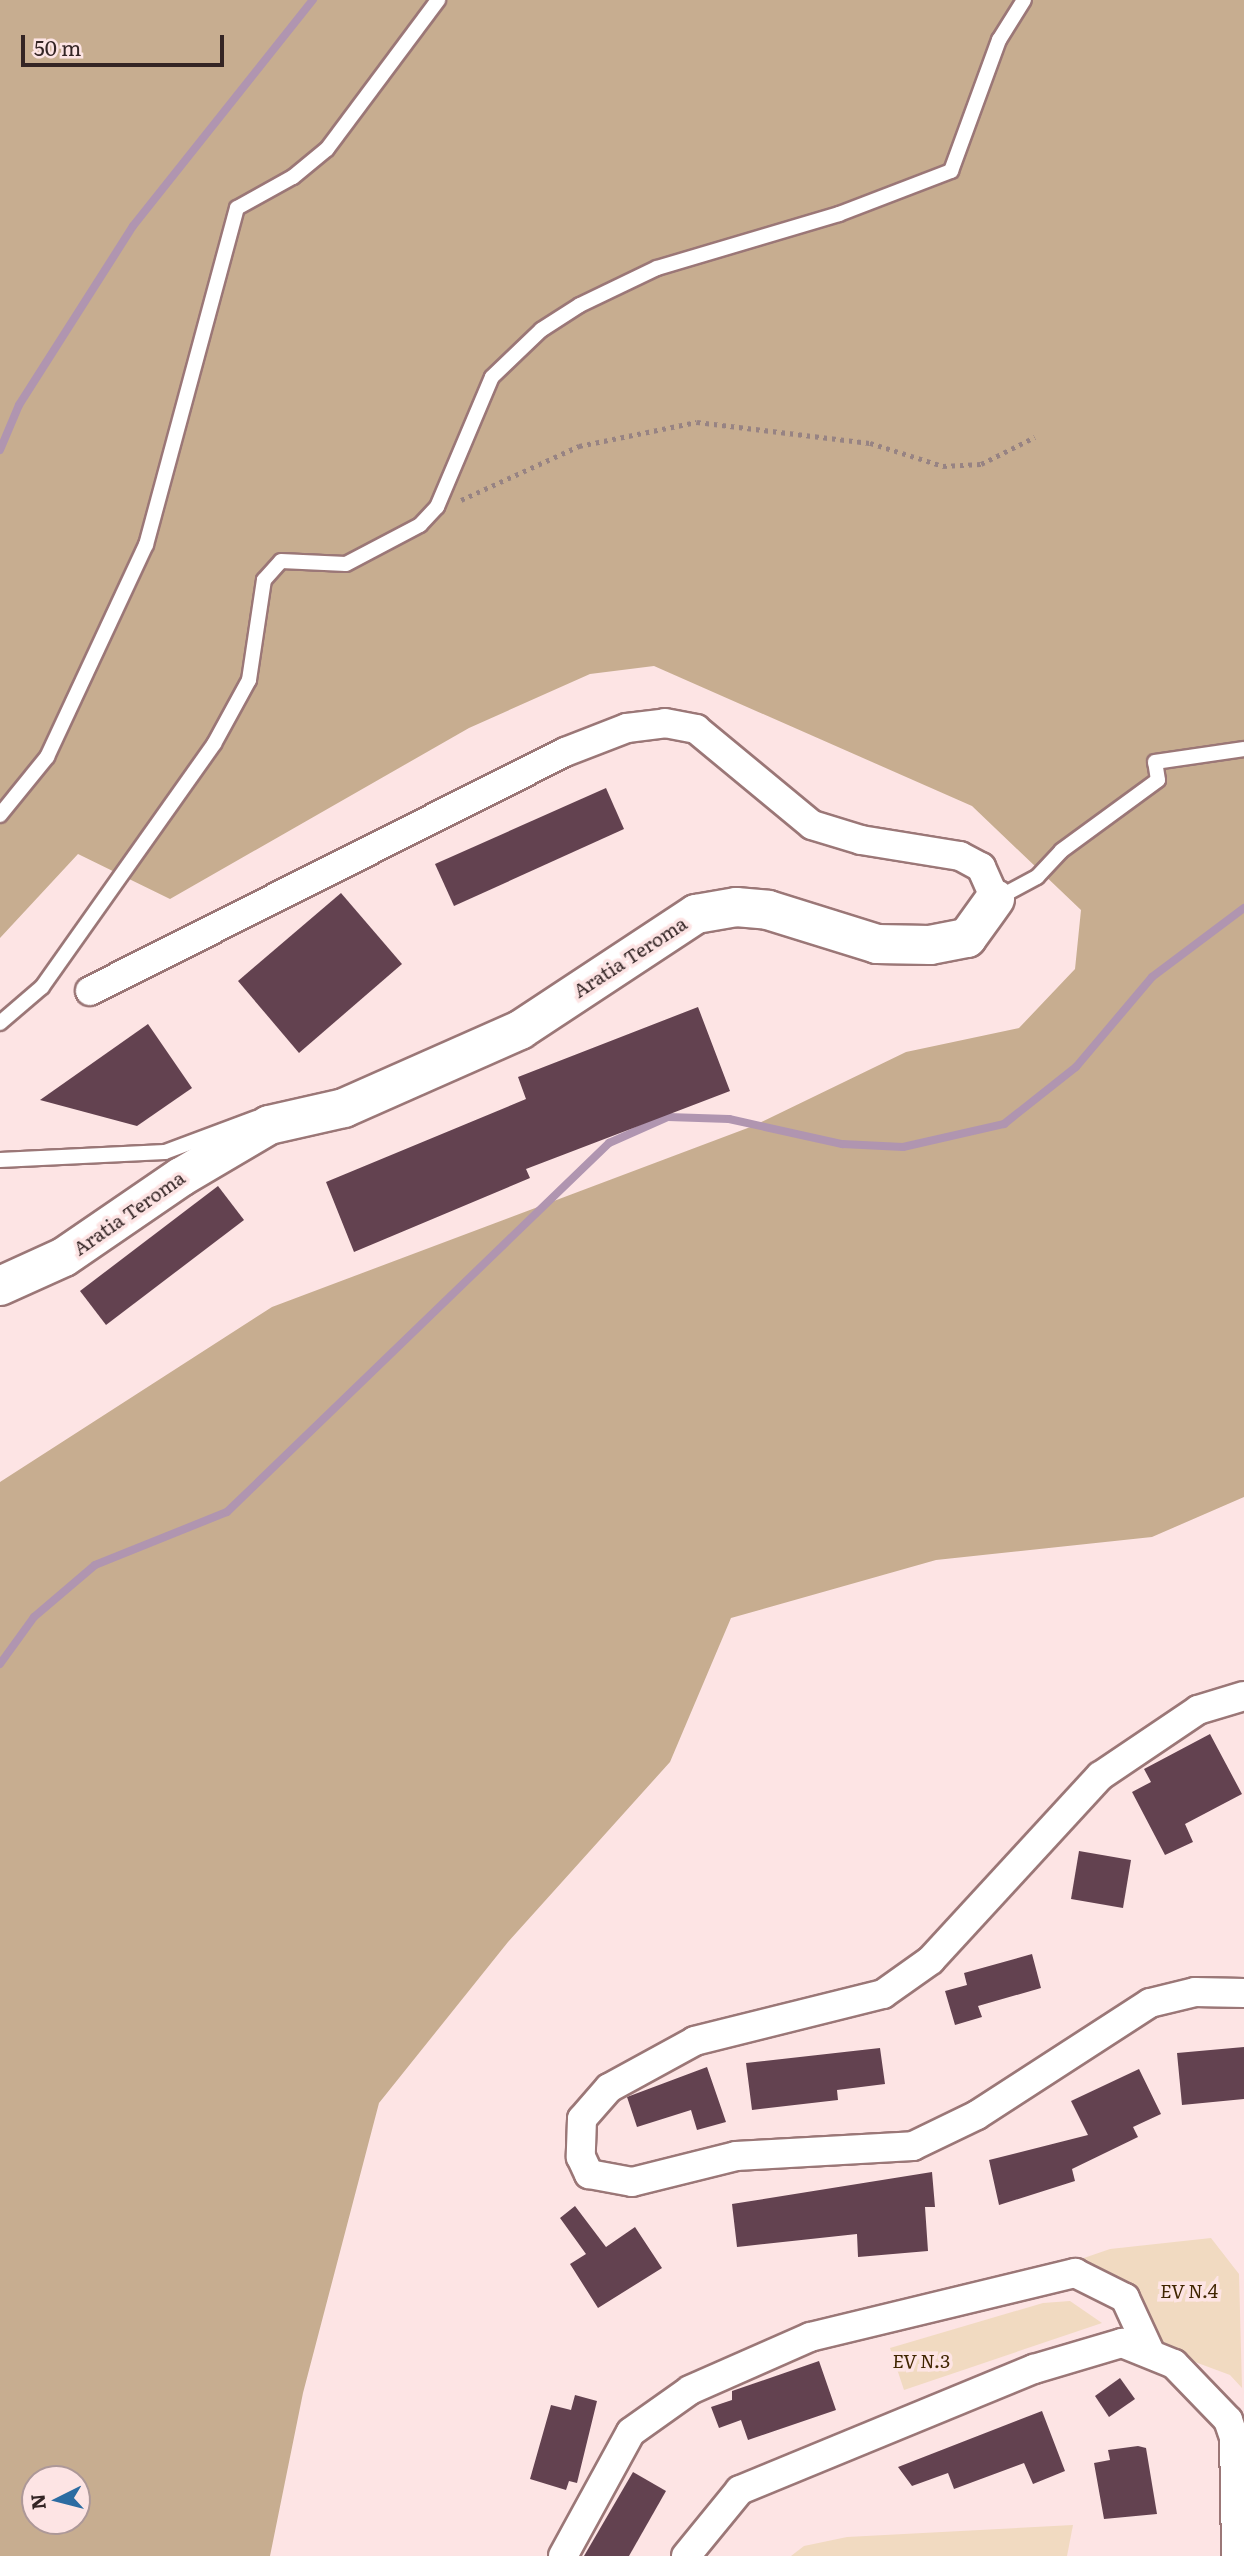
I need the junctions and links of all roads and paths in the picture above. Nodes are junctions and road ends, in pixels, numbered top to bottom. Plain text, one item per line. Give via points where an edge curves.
1 (438, 0) edge
2 (1024, 0) edge
3 (1035, 437) dead end
4 (437, 507) junction
5 (1244, 749) edge
6 (0, 815) edge
7 (995, 899) junction
8 (90, 991) dead end
9 (0, 1023) edge
10 (269, 1125) junction
11 (0, 1160) edge
12 (0, 1286) edge
13 (1244, 1696) edge
14 (1244, 1993) edge
15 (1150, 2352) junction
16 (563, 2556) edge
17 (686, 2556) edge
18 (1236, 2556) edge

1 - 6 lane via 327,149 293,177 237,208 146,545 47,757
2 - 4 lane via 999,40 951,171 839,214 657,268 541,330 492,377
3 - 4 path via 981,464 943,466 870,443 697,422 579,446
4 - 9 lane via 399,540 357,560 281,561 264,580 249,680 239,704 117,888 42,987
5 - 7 lane, Aratia Teroma via 1155,762 1158,780 1061,850 1037,877
7 - 8 street via 981,867 960,856 861,840 812,825 696,729 665,723 627,728 565,752
7 - 10 main road, Aratia Teroma via 967,938 930,945 877,944 768,910 736,907 696,914 520,1030 344,1108
10 - 11 lane via 253,1116 165,1153
10 - 12 main road, Aratia Teroma via 181,1177 64,1257
13 - 14 street via 1198,1710 1109,1769 931,1960 883,1994 695,2041 609,2088 582,2119 581,2157 590,2174 632,2182 736,2156 913,2146 977,2115 1150,2003 1195,1992
15 - 16 street via 1125,2298 1075,2273 810,2337 690,2390 631,2432
15 - 17 street via 1122,2343 1099,2345 838,2445 740,2490
15 - 18 street via 1191,2377 1228,2420 1234,2437

